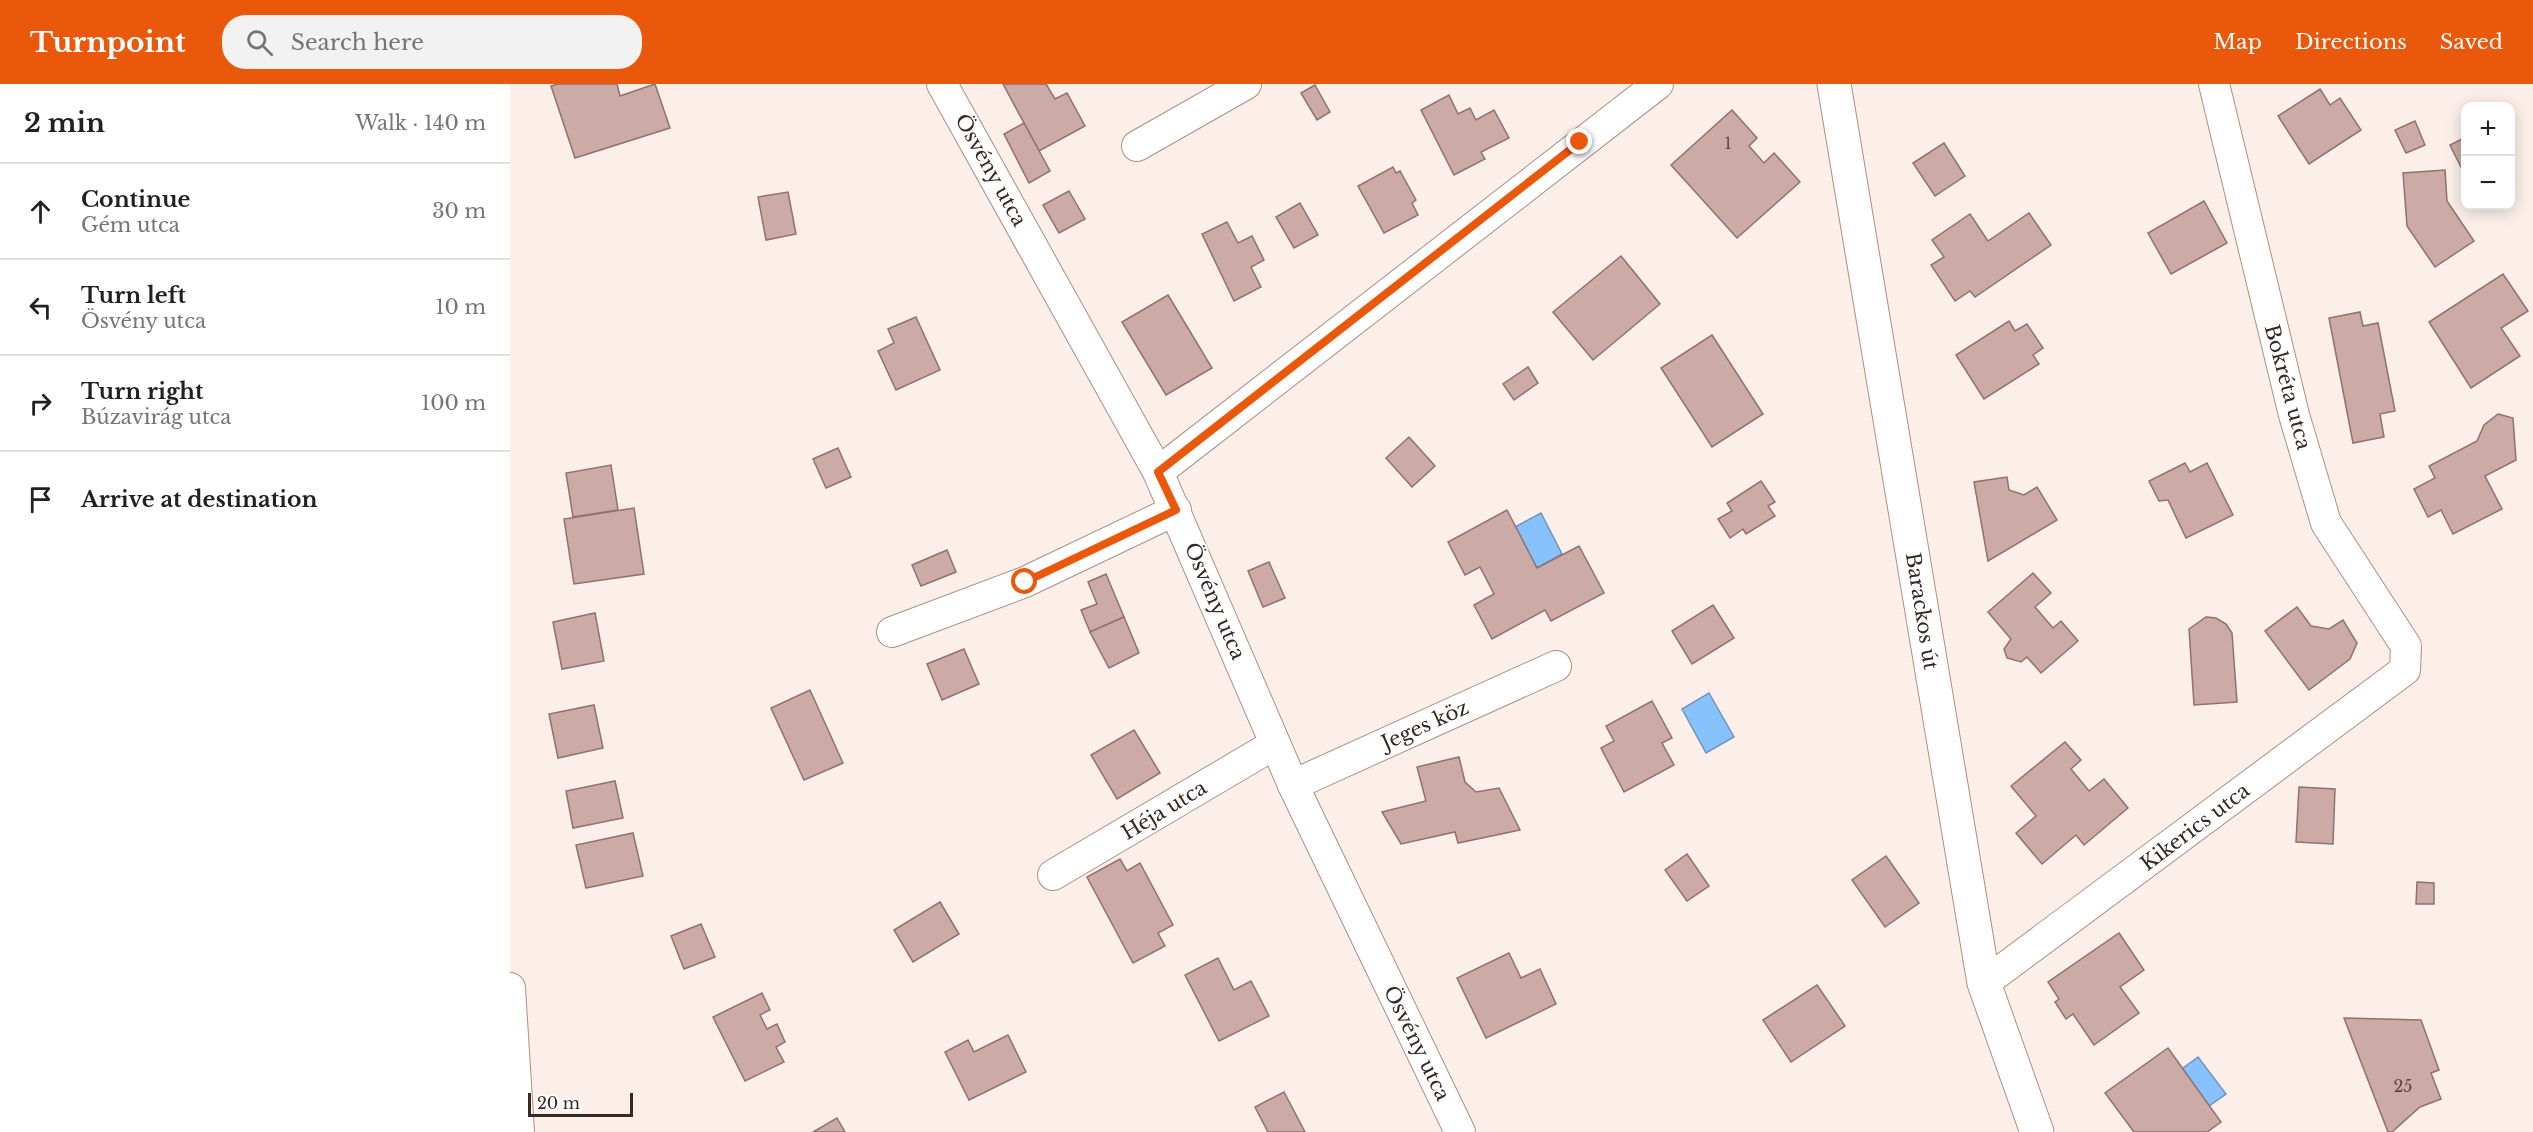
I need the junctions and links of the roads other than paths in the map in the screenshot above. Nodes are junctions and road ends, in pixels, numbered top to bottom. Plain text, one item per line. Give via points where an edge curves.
1 (942, 84) edge
2 (1246, 84) edge
3 (1658, 84) edge
4 (1834, 84) edge
5 (2214, 84) edge
6 (1137, 146) dead end
7 (1158, 472) junction
8 (1176, 510) junction
9 (892, 632) dead end
10 (1557, 666) dead end
11 (2405, 670) joint
12 (1275, 744) junction
13 (1293, 784) junction
14 (1053, 875) dead end
15 (1984, 983) junction
16 (510, 988) edge
17 (519, 1132) edge
18 (1460, 1132) edge
19 (2037, 1132) edge

1 - 7 street, Ösvény utca
2 - 6 street
3 - 7 street
4 - 15 street, Barackos út
5 - 11 street, Bokréta utca via 2294,415 2326,523 2406,646
7 - 8 street, Ösvény utca
8 - 9 street via 1025,582
8 - 12 street, Ösvény utca
10 - 13 street, Jeges köz
11 - 15 street, Kikerics utca
12 - 13 street, Ösvény utca
12 - 14 street, Héja utca
13 - 18 street, Ösvény utca
15 - 19 street, Barackos út
16 - 17 street

